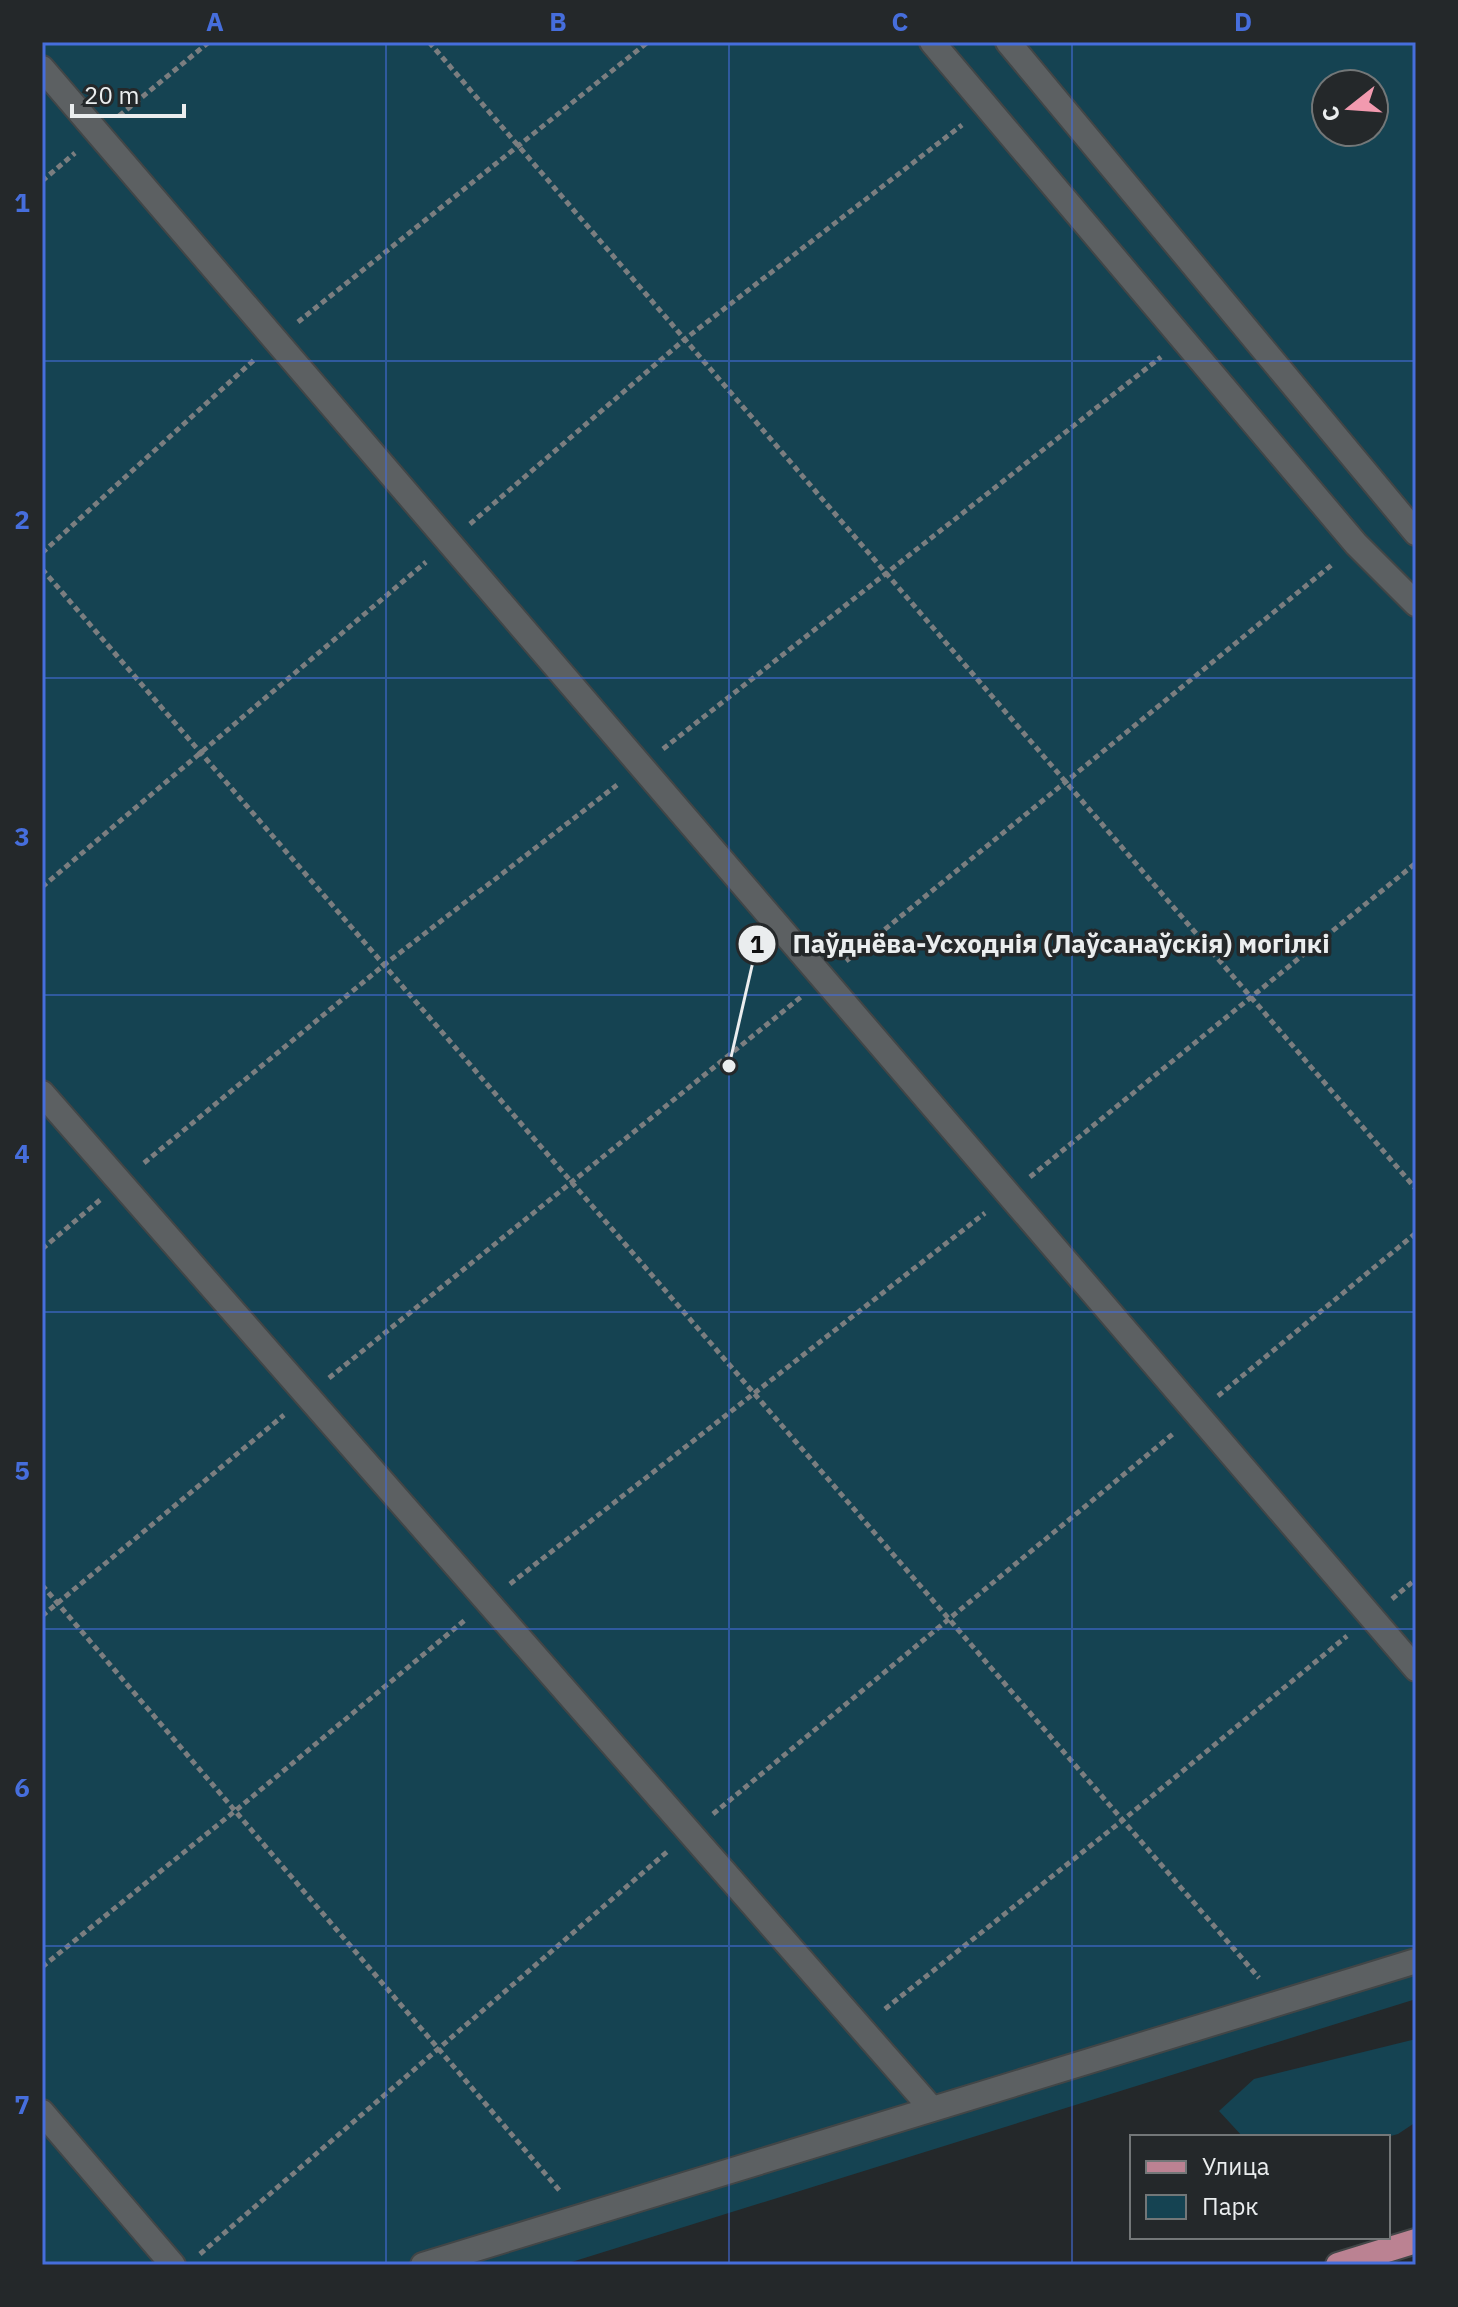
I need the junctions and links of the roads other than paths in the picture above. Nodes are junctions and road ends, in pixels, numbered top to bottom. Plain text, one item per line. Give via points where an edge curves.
1 (932, 42) edge
2 (1008, 42) edge
3 (42, 68) edge
4 (1416, 533) edge
5 (1416, 604) edge
6 (42, 1093) edge
7 (1416, 1669) edge
8 (1416, 1961) edge
9 (932, 2109) junction
10 (42, 2112) edge
11 (1416, 2241) edge
12 (173, 2265) edge
13 (423, 2265) edge
14 (1338, 2265) edge

1 - 5 lane via 1356,544
2 - 4 lane
3 - 7 lane
6 - 9 lane
8 - 9 lane
9 - 13 lane
10 - 12 lane
11 - 14 main road

